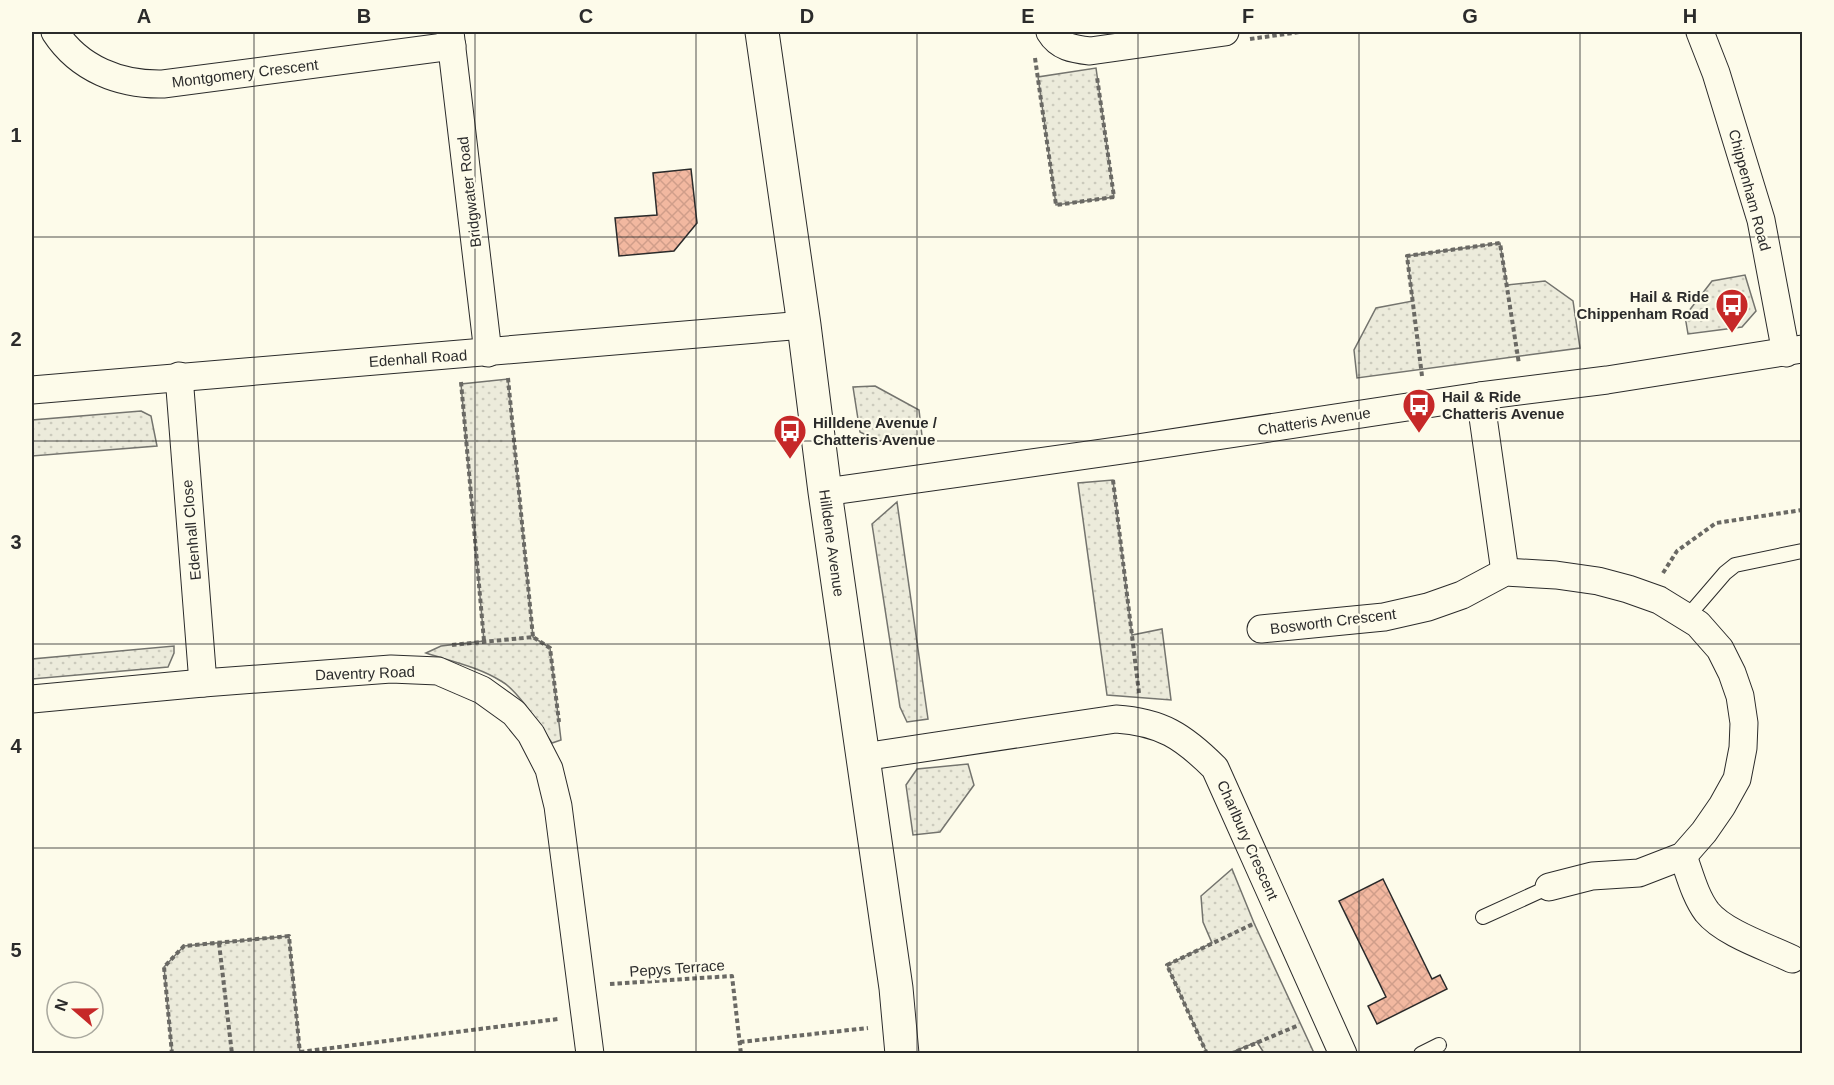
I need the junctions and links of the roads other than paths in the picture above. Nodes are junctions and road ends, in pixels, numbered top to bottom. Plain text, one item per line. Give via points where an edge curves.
1 (55, 32) edge
2 (762, 32) edge
3 (1050, 32) edge
4 (1700, 32) edge
5 (1234, 36) edge
6 (451, 39) edge
7 (804, 326) junction
8 (1794, 351) edge
9 (497, 352) junction
10 (179, 376) junction
11 (32, 390) edge
12 (1480, 396) junction
13 (825, 492) junction
14 (1803, 551) edge
15 (1505, 572) junction
16 (1688, 616) junction
17 (1261, 629) dead end
18 (203, 683) junction
19 (32, 699) edge
20 (863, 757) junction
21 (1683, 856) junction
22 (1549, 888) joint
23 (1483, 917) dead end
24 (1792, 959) dead end
25 (901, 1039) edge
26 (1439, 1045) dead end
27 (590, 1053) edge
28 (1343, 1053) edge
29 (1421, 1053) edge

1 - 6 street, Montgomery Crescent via 81,61 111,77 145,84
2 - 7 street, Hilldene Avenue
3 - 5 street via 1054,40 1069,48 1090,51
4 - 8 street, Chippenham Road via 1761,220
6 - 9 street, Bridgwater Road
7 - 9 street, Edenhall Road
7 - 13 street, Hilldene Avenue
8 - 12 street, Chatteris Avenue
9 - 10 street, Edenhall Road
10 - 11 street, Edenhall Road
10 - 18 street, Edenhall Close
12 - 13 street, Chatteris Avenue
12 - 15 street
13 - 20 street, Hilldene Avenue
14 - 16 lane via 1735,565
15 - 16 street via 1598,581 1648,596
15 - 17 street, Bosworth Crescent via 1462,595 1395,615
16 - 21 street via 1720,649 1740,696 1744,723 1737,779 1704,832
18 - 19 street, Daventry Road
18 - 27 street, Daventry Road via 391,669 438,671 482,690 514,713 531,734 549,769 558,806
20 - 25 street, Hilldene Avenue
20 - 28 street, Charlbury Crescent via 1116,719 1142,721 1167,730 1195,748 1215,768
21 - 22 street via 1639,873 1592,876
21 - 24 street via 1708,913 1725,927
22 - 23 lane
26 - 29 lane

